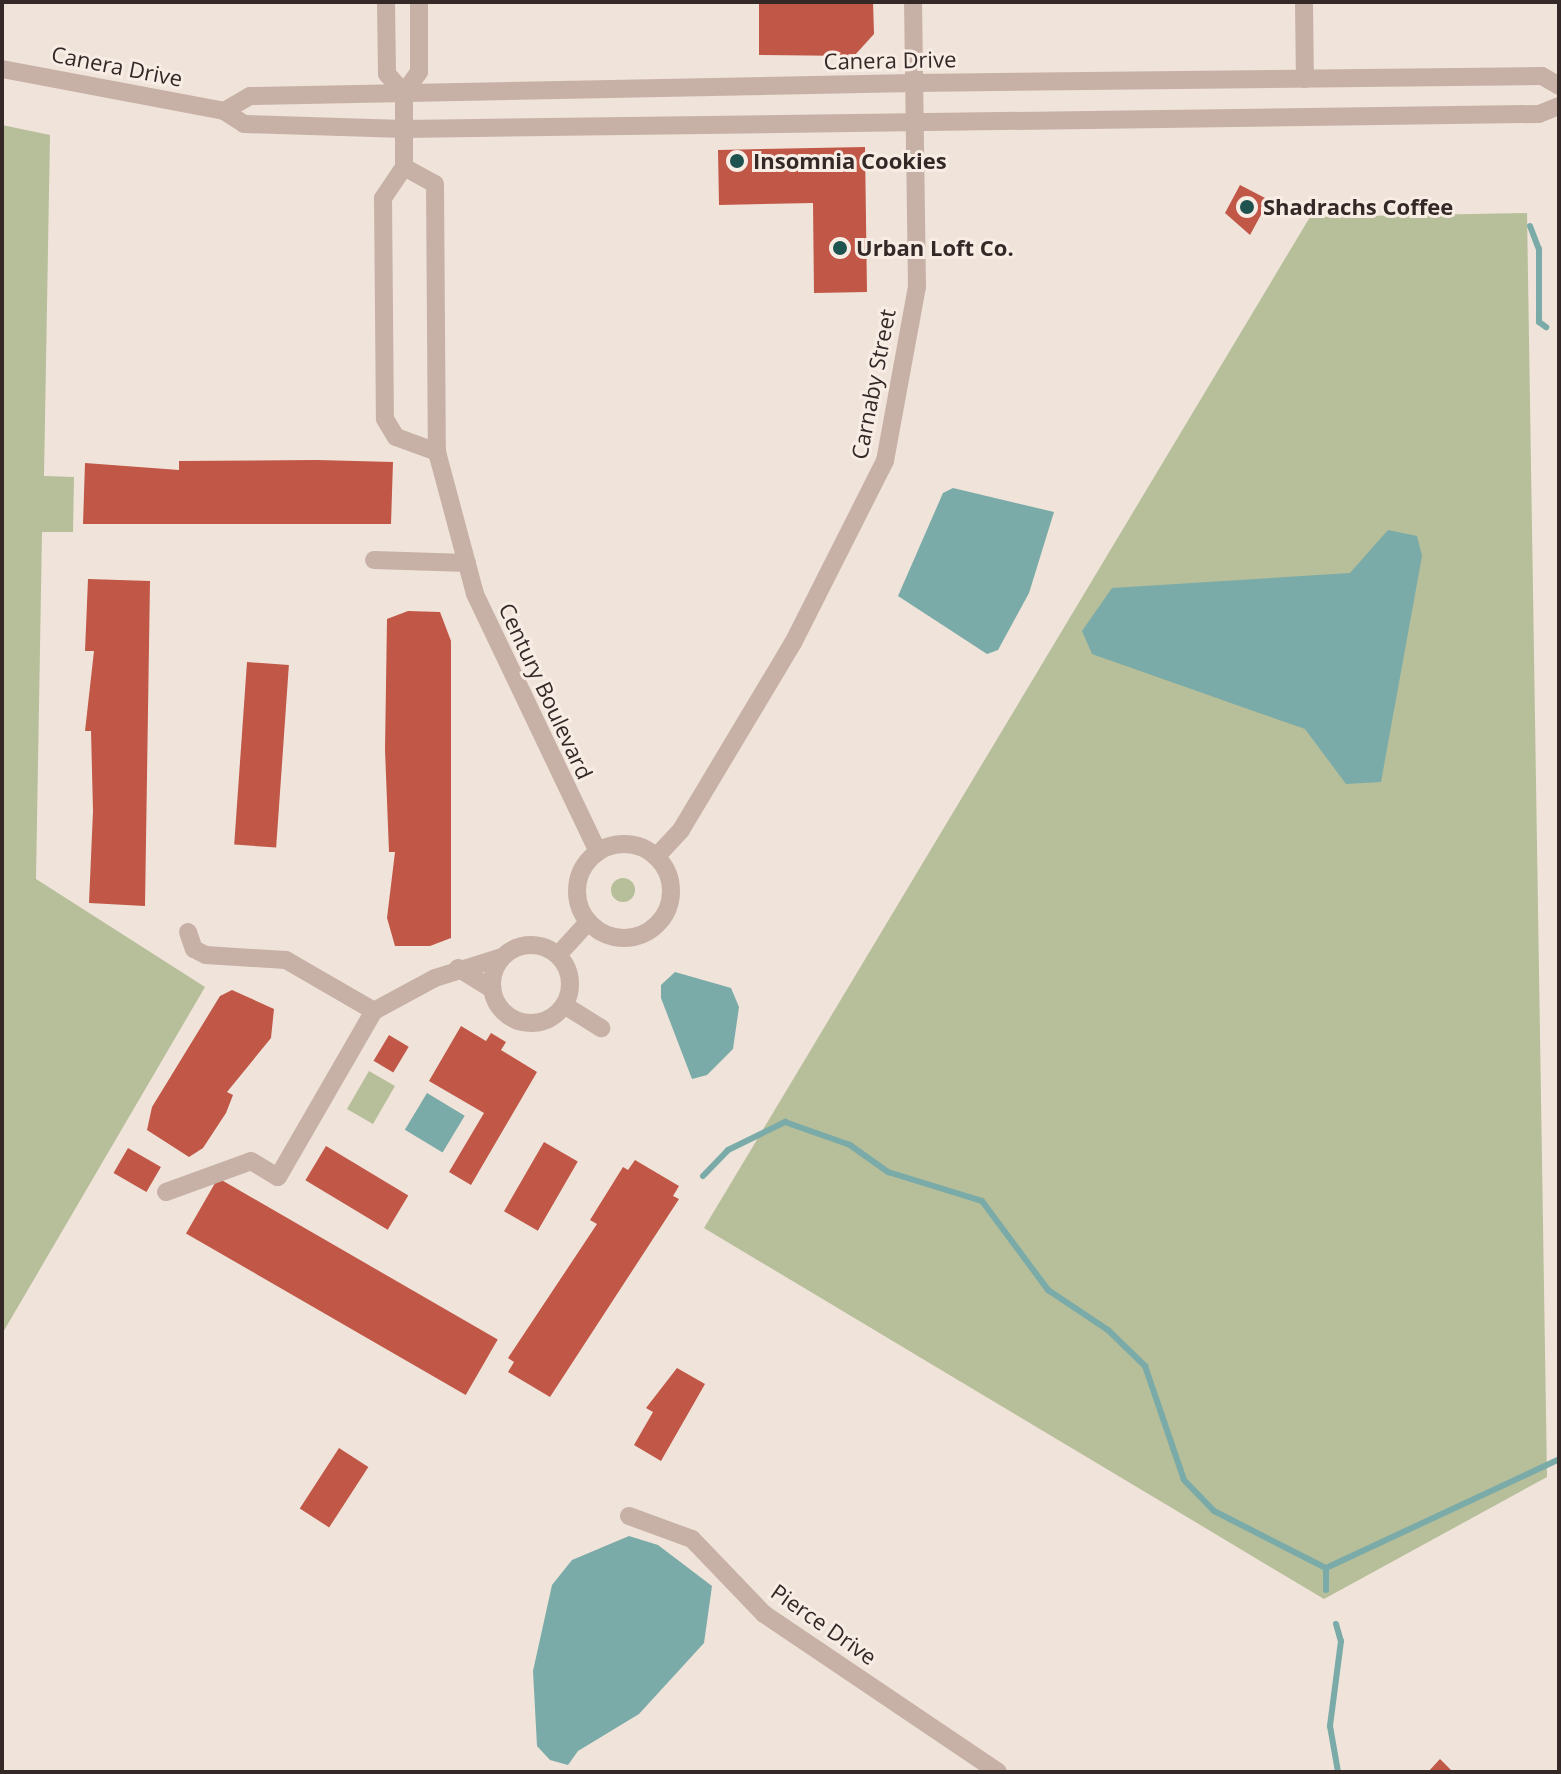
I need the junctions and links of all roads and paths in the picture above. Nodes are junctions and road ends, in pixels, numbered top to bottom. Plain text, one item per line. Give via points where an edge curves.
1 (386, 2) edge
2 (419, 2) edge
3 (913, 2) edge
4 (1304, 2) edge
5 (2, 69) edge
6 (1305, 79) junction
7 (914, 83) junction
8 (1559, 86) edge
9 (404, 93) junction
10 (1559, 106) edge
11 (224, 111) junction
12 (914, 118) junction
13 (404, 129) junction
14 (404, 167) junction
15 (437, 452) junction
16 (374, 560) dead end
17 (467, 563) junction
18 (598, 852) junction
19 (656, 857) junction
20 (588, 922) junction
21 (188, 932) dead end
22 (558, 955) junction
23 (502, 957) junction
24 (458, 968) junction
25 (492, 989) junction
26 (564, 1005) junction
27 (374, 1011) junction
28 (601, 1028) dead end
29 (166, 1192) dead end
30 (629, 1516) dead end
31 (998, 1772) edge

1 - 9 street via 387,74
2 - 9 street via 419,72
3 - 7 street, Carnaby Street
4 - 6 street
5 - 11 street, Canera Drive
6 - 7 street, Canera Drive
6 - 8 street, Canera Drive via 1542,76
7 - 9 street, Canera Drive
7 - 12 street, Carnaby Street
9 - 11 street, Canera Drive via 250,96
9 - 13 street
10 - 12 street, Canera Drive via 1539,114
11 - 13 street, Canera Drive via 244,124
12 - 13 street, Canera Drive
12 - 19 street, Carnaby Street via 917,287 885,461 793,643 681,830
13 - 14 street
14 - 15 street, Century Boulevard via 435,184 437,201
14 - 15 street via 383,198 385,419 396,437
15 - 17 street, Century Boulevard
16 - 17 street
17 - 18 street, Century Boulevard via 492,641
18 - 19 street via 628,844
18 - 20 street via 578,884
19 - 20 street via 670,899 656,925 629,938
20 - 22 street
21 - 27 street via 194,949 206,955 286,960
22 - 23 street via 524,945
22 - 26 street via 570,979
23 - 24 street
23 - 25 street
24 - 25 street
24 - 27 street
25 - 26 street via 502,1011 523,1023 546,1020
26 - 28 street
27 - 29 street via 278,1177 251,1161
30 - 31 street, Pierce Drive via 692,1539 764,1614

